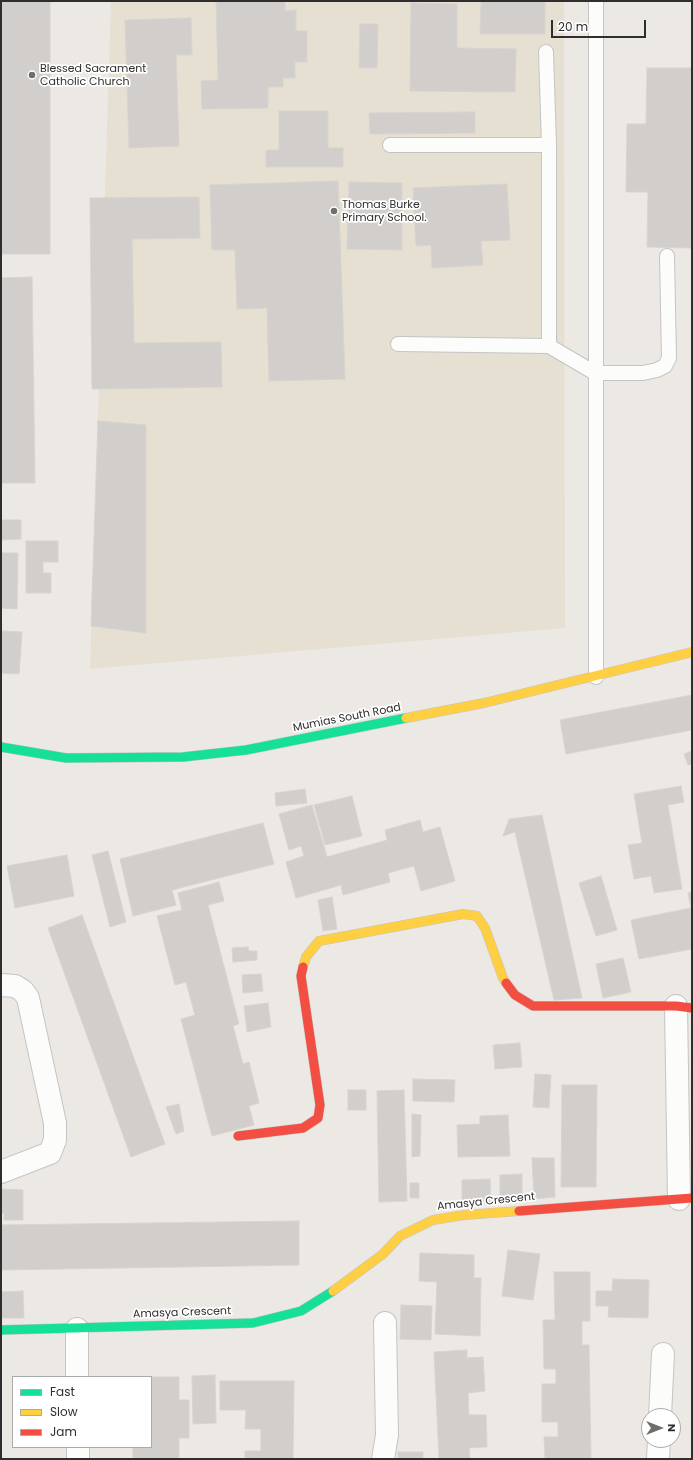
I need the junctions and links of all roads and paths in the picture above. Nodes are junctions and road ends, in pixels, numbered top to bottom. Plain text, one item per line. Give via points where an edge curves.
1 (596, 1) edge
2 (546, 52) dead end
3 (390, 145) dead end
4 (549, 145) junction
5 (667, 256) dead end
6 (398, 344) dead end
7 (549, 346) junction
8 (595, 374) junction
9 (692, 652) edge
10 (596, 677) junction
11 (1, 746) edge
12 (1, 986) edge
13 (684, 1007) edge
14 (238, 1136) dead end
15 (1, 1172) edge
16 (685, 1198) edge
17 (385, 1324) dead end
18 (77, 1329) junction
19 (1, 1330) edge
20 (663, 1354) dead end
21 (77, 1376) edge
22 (660, 1408) edge
23 (78, 1448) edge
24 (659, 1448) edge
25 (78, 1459) edge
26 (383, 1459) edge
27 (658, 1459) edge

1 - 8 lane
2 - 4 lane
3 - 4 lane
4 - 7 lane
5 - 8 lane via 669,358 665,366 643,373
6 - 7 lane
7 - 8 lane
8 - 10 lane
9 - 10 street, Mumias South Road
10 - 11 street, Mumias South Road via 484,703 246,750 183,757 66,758
12 - 15 street via 15,986 28,998 55,1123 55,1140 50,1153
13 - 14 street via 533,1006 515,995 503,978 485,928 477,916 463,914 319,941 306,957 301,976 320,1105 318,1118 303,1128
13 - 16 street
16 - 18 street, Amasya Crescent via 464,1215 433,1220 400,1236 383,1254 301,1311 253,1323
17 - 26 street via 387,1435
18 - 19 street, Amasya Crescent
18 - 21 street
20 - 22 street
23 - 25 street
24 - 27 street

